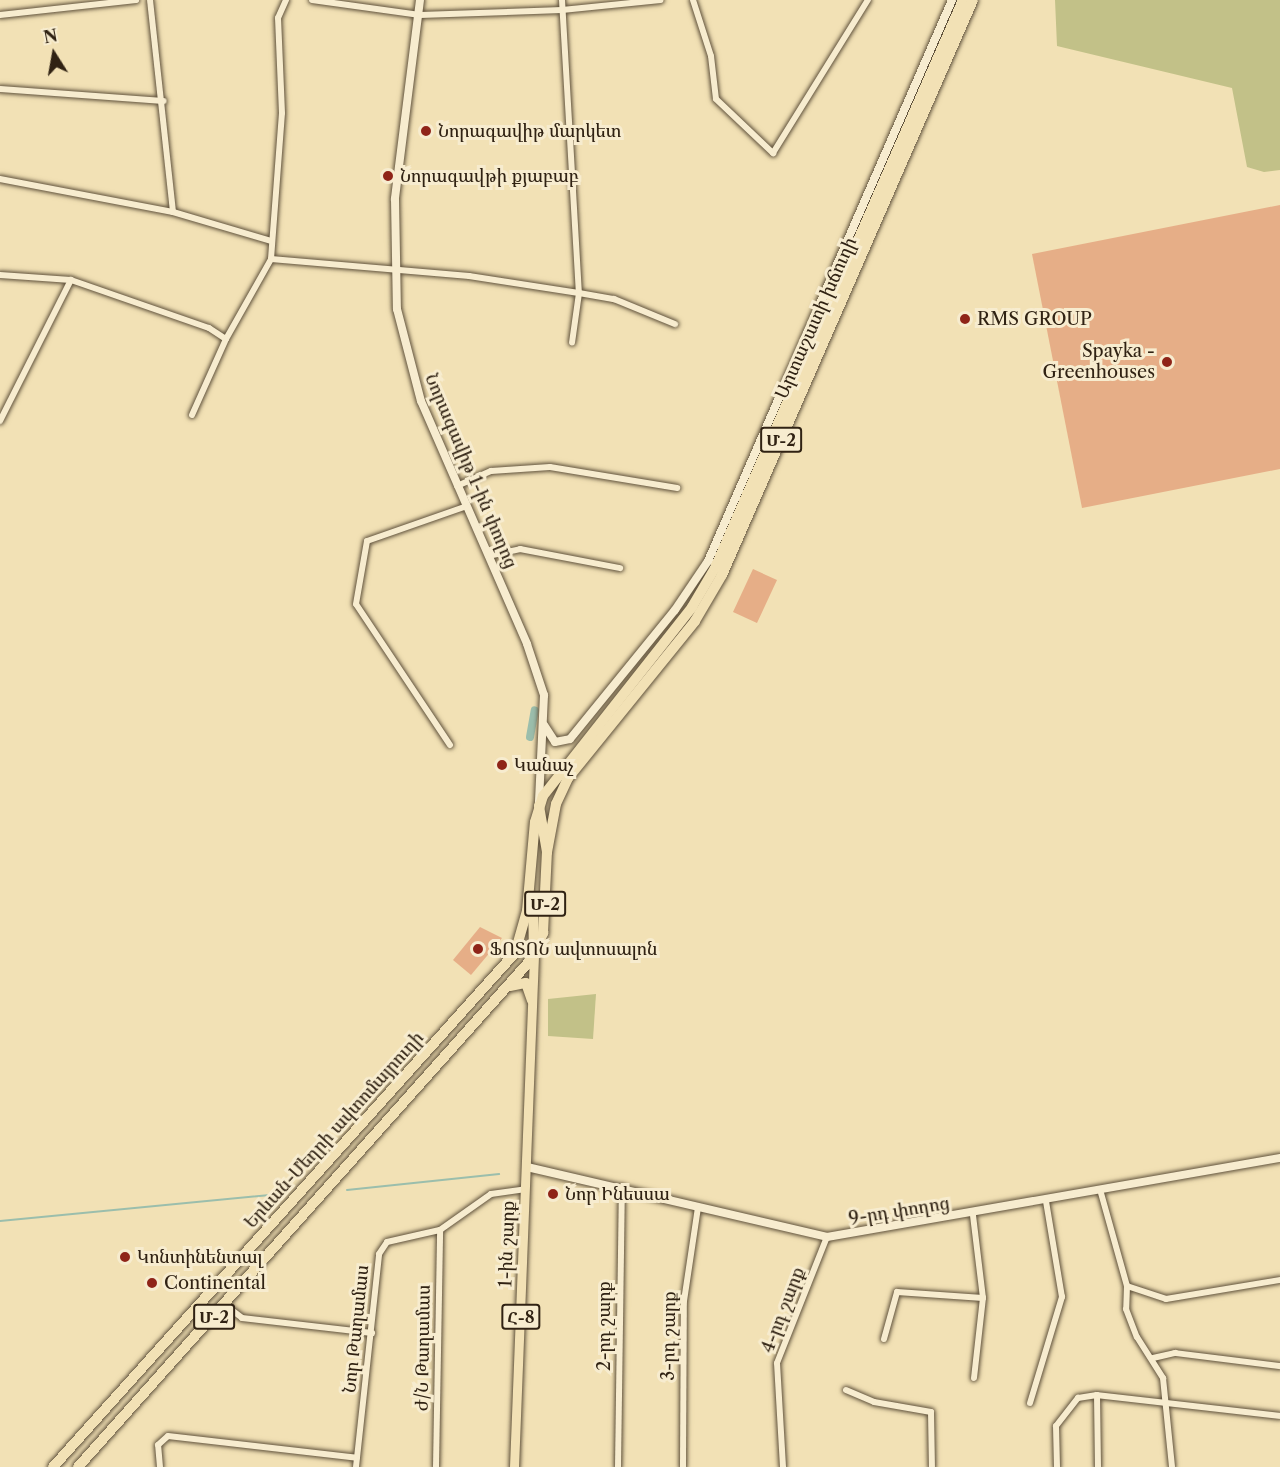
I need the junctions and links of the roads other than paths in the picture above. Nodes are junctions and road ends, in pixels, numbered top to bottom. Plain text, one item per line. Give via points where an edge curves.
1 (136, 0) edge
2 (150, 0) edge
3 (286, 0) edge
4 (312, 0) edge
5 (420, 0) edge
6 (562, 0) edge
7 (660, 0) edge
8 (693, 0) edge
9 (868, 0) edge
10 (952, 0) edge
11 (963, 0) edge
12 (973, 0) edge
13 (562, 10) junction
14 (0, 15) edge
15 (420, 15) junction
16 (0, 89) edge
17 (164, 101) junction
18 (0, 178) edge
19 (172, 212) junction
20 (271, 240) junction
21 (271, 258) junction
22 (394, 271) junction
23 (0, 275) edge
24 (71, 280) junction
25 (579, 293) junction
26 (675, 324) dead end
27 (226, 339) junction
28 (572, 343) dead end
29 (192, 415) dead end
30 (0, 421) edge
31 (457, 486) junction
32 (677, 488) dead end
33 (467, 506) junction
34 (488, 556) junction
35 (620, 568) dead end
36 (544, 725) junction
37 (450, 745) dead end
38 (538, 806) junction
39 (546, 852) junction
40 (531, 882) junction
41 (534, 955) junction
42 (505, 990) junction
43 (532, 1000) junction
44 (1280, 1158) edge
45 (527, 1167) junction
46 (622, 1186) junction
47 (526, 1189) junction
48 (1101, 1193) junction
49 (1046, 1201) junction
50 (698, 1207) junction
51 (973, 1215) junction
52 (440, 1230) junction
53 (827, 1238) junction
54 (1280, 1280) edge
55 (1127, 1286) junction
56 (983, 1298) junction
57 (225, 1305) junction
58 (372, 1333) junction
59 (884, 1339) dead end
60 (1153, 1358) junction
61 (1280, 1366) edge
62 (974, 1378) dead end
63 (846, 1390) dead end
64 (1096, 1395) junction
65 (1168, 1402) junction
66 (1030, 1403) dead end
67 (1280, 1416) edge
68 (357, 1458) junction
69 (53, 1467) edge
70 (78, 1467) edge
71 (160, 1467) edge
72 (356, 1467) edge
73 (436, 1467) edge
74 (514, 1467) edge
75 (618, 1467) edge
76 (683, 1467) edge
77 (783, 1467) edge
78 (932, 1467) edge
79 (1056, 1467) edge
80 (1098, 1467) edge
81 (1173, 1467) edge

1 - 14 street
2 - 17 street
3 - 20 street via 278,18 282,113
4 - 15 street
5 - 15 main road, Նորագավիթ 1-ին փողոց
6 - 13 street
7 - 13 street
8 - 9 street via 711,56 716,99 773,153
10 - 36 street, Արտաշատի խճուղի via 708,561 675,610 570,739 555,742
11 - 38 highway, Արտաշատի խճուղի / Մ-2 via 715,568 692,607 553,780
12 - 39 highway, Արտաշատի խճուղի / Մ-2 via 722,575 695,621 568,778 556,804
13 - 15 street
13 - 25 street
15 - 22 main road, Նորագավիթ 1-ին փողոց via 395,199
16 - 17 street
17 - 19 street
18 - 19 street
19 - 20 street
20 - 21 street
21 - 22 street
21 - 27 street
22 - 25 street via 469,276
22 - 31 main road, Նորագավիթ 1-ին փողոց via 409,365
23 - 24 street
24 - 27 street via 209,328
24 - 30 street
25 - 26 street via 614,299
25 - 28 street
27 - 29 street
31 - 32 street via 491,471 550,467
31 - 33 main road, Նորագավիթ 1-ին փողոց
33 - 34 main road, Նորագավիթ 1-ին փողոց
33 - 37 street via 367,540 356,604
34 - 35 street via 520,549
34 - 36 main road, Նորագավիթ 1-ին փողոց via 544,695
36 - 38 main road, Նորագավիթ 1-ին փողոց
38 - 39 highway, Մ-2
38 - 40 highway, Երևան-Մեղրի ավտոմայրուղի / Մ-2
39 - 41 highway, Երևան-Մեղրի ավտոմայրուղի / Մ-2 via 543,933
40 - 41 highway, Մ-2
40 - 69 highway, Երևան-Մեղրի ավտոմայրուղի / Մ-2 via 522,936 508,963
41 - 42 highway, Երևան-Մեղրի ավտոմայրուղի / Մ-2
41 - 43 main road, Հ-8
42 - 43 highway via 523,981 529,986
42 - 57 highway, Երևան-Մեղրի ավտոմայրուղի / Մ-2
43 - 45 main road, Հ-8
44 - 48 street, 9-րդ փողոց
45 - 46 street, 9-րդ փողոց
45 - 47 main road, 1-ին շարք / Հ-8
46 - 50 street, 9-րդ փողոց
46 - 75 street, 2-րդ շարք
47 - 52 street, Նոր Թաղամաս via 491,1194
47 - 74 main road, 1-ին շարք / Հ-8
48 - 49 street, 9-րդ փողոց
48 - 55 street
49 - 51 street, 9-րդ փողոց
49 - 66 street via 1062,1297
50 - 53 street, 9-րդ փողոց
50 - 76 street, 3-րդ շարք via 684,1301
51 - 53 street, 9-րդ փողոց
51 - 56 street
52 - 58 street, Նոր Թաղամաս via 387,1242 379,1254
52 - 73 street, Ժ/Ն Թաղամաս
53 - 77 street, 4-րդ շարք via 777,1363
54 - 55 street via 1166,1299
55 - 60 street via 1126,1309 1137,1337
56 - 59 street via 897,1292
56 - 62 street
57 - 58 street via 242,1318
57 - 70 highway, Երևան-Մեղրի ավտոմայրուղի / Մ-2
58 - 68 street, Նոր Թաղամաս
60 - 61 street via 1175,1353
60 - 65 street
63 - 78 street via 874,1402 931,1412
64 - 65 street
64 - 79 street via 1078,1398 1056,1426
64 - 80 street
65 - 67 street
65 - 81 street
68 - 71 street via 168,1436 160,1439
68 - 72 street, Նոր Թաղամաս

